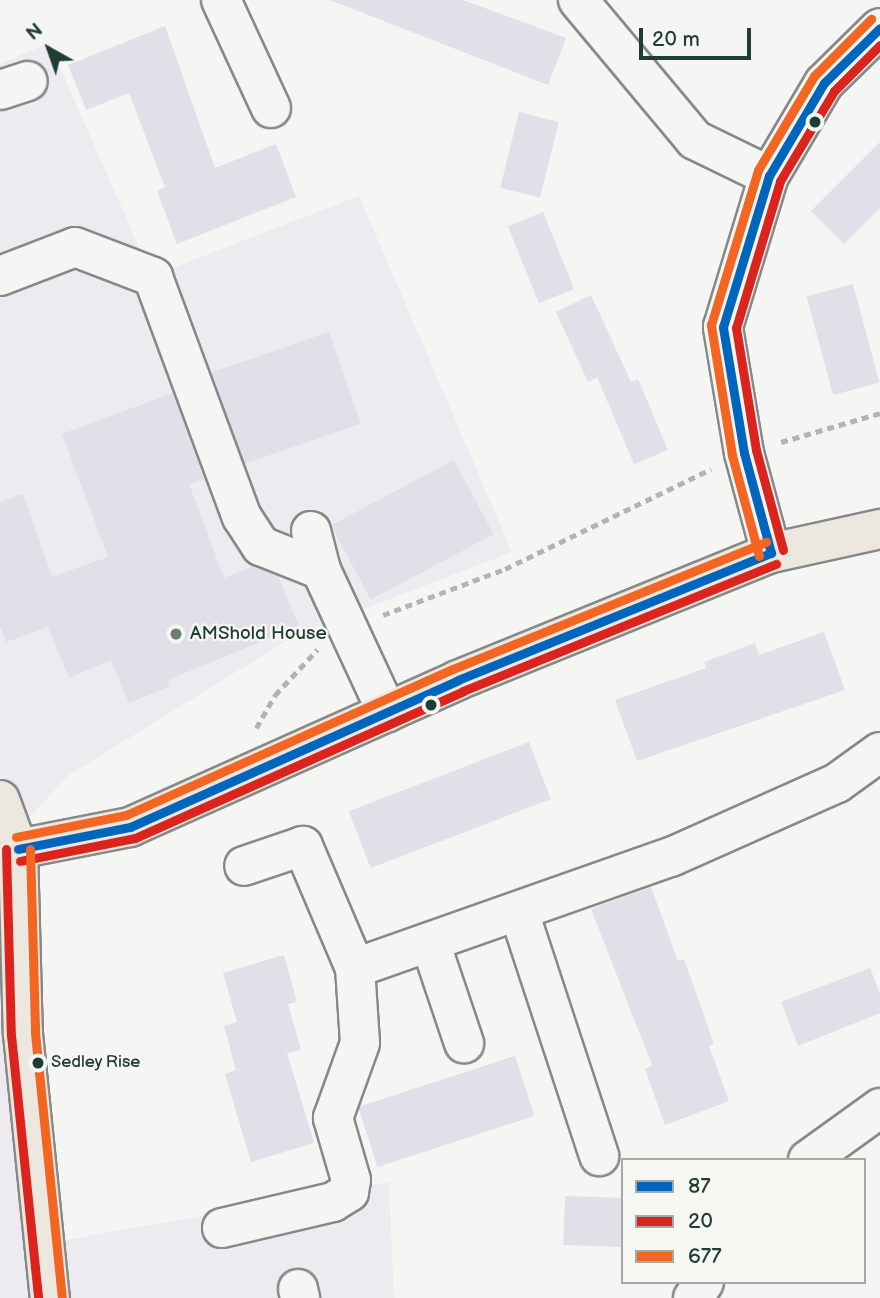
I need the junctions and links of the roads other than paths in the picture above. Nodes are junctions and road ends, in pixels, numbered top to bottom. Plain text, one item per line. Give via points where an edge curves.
1 (221, 0) edge
2 (578, 0) edge
3 (880, 28) edge
4 (271, 108) dead end
5 (769, 176) junction
6 (0, 275) edge
7 (880, 529) edge
8 (311, 531) dead end
9 (771, 553) junction
10 (321, 570) junction
11 (387, 712) junction
12 (880, 752) edge
13 (0, 800) edge
14 (18, 849) junction
15 (244, 866) dead end
16 (519, 912) junction
17 (430, 942) junction
18 (355, 968) junction
19 (11, 1036) edge
20 (464, 1043) dead end
21 (880, 1108) edge
22 (599, 1156) dead end
23 (811, 1158) edge
24 (222, 1228) dead end
25 (50, 1298) edge

1 - 4 street
2 - 5 street via 695,140
3 - 5 street via 824,83
5 - 9 street via 723,327 744,453
6 - 10 street via 75,247 153,277 242,517 261,545
7 - 9 main road
8 - 10 street
9 - 11 main road
10 - 11 street
11 - 14 main road via 130,827
12 - 16 street via 837,783 684,852
13 - 14 main road
14 - 19 main road
15 - 18 street via 303,846
16 - 17 street
16 - 22 street
17 - 18 street
17 - 20 street
18 - 24 street via 360,1043 333,1118 351,1171 349,1192 333,1202
19 - 25 main road
21 - 23 street

